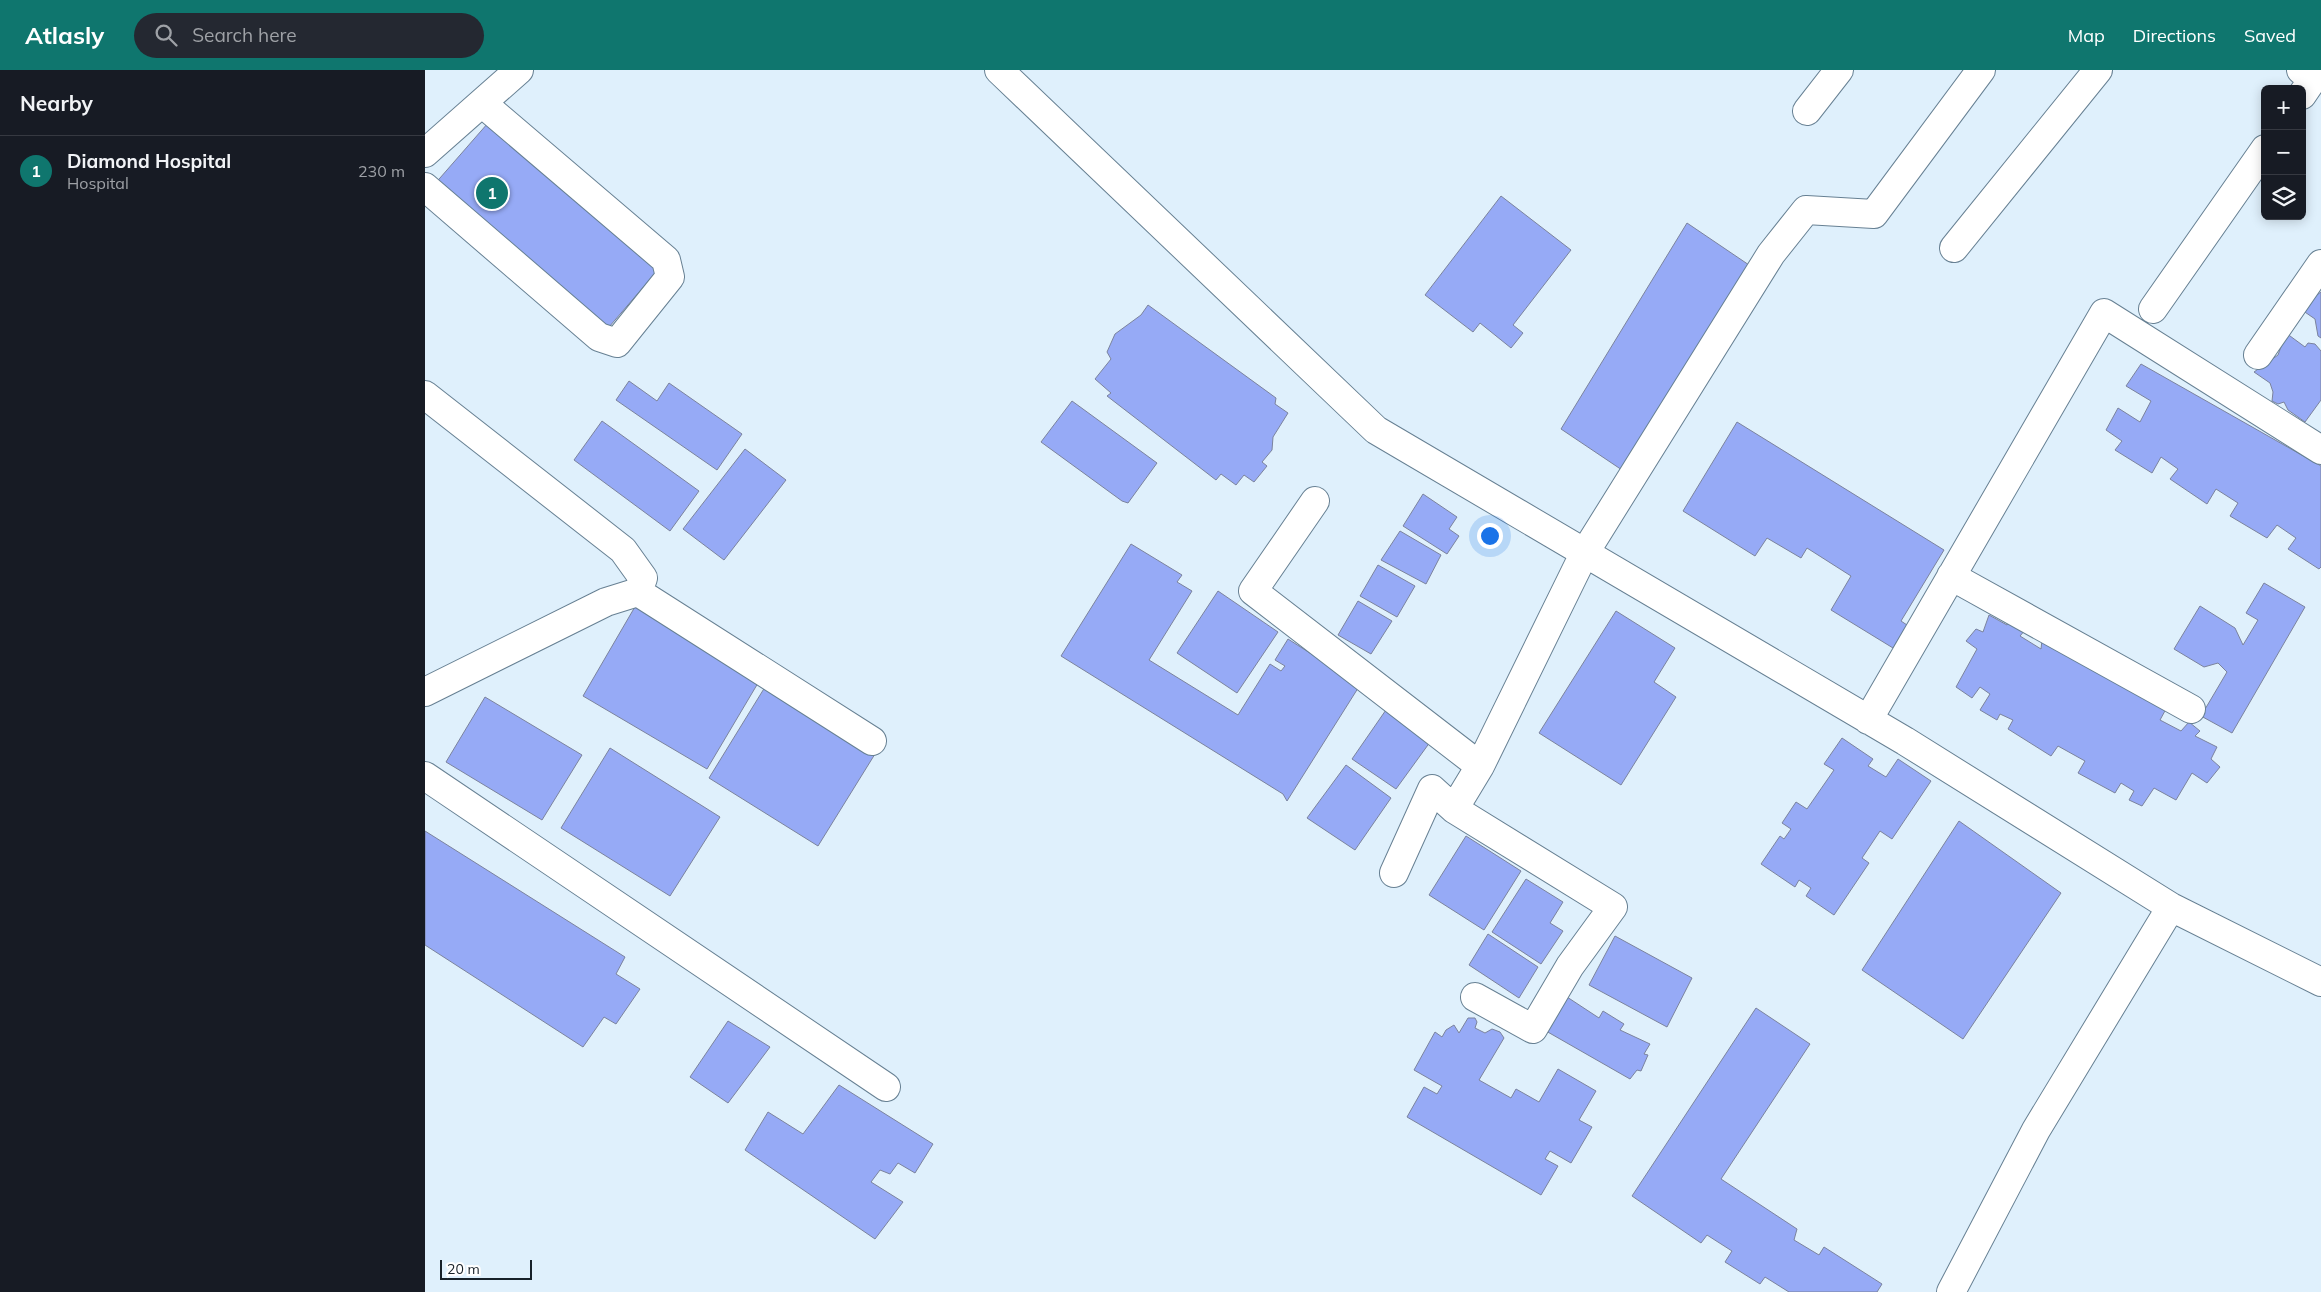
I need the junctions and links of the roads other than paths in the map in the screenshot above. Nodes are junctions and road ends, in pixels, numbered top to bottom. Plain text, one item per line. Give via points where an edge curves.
1 (519, 70) edge
2 (999, 70) edge
3 (1839, 70) edge
4 (1981, 70) edge
5 (2097, 70) edge
6 (485, 106) junction
7 (1807, 111) dead end
8 (425, 153) edge
9 (2261, 155) edge
10 (425, 177) edge
11 (425, 187) edge
12 (1954, 248) dead end
13 (2321, 264) edge
14 (2153, 309) dead end
15 (2258, 355) dead end
16 (425, 395) edge
17 (2321, 450) edge
18 (1315, 500) dead end
19 (1584, 554) junction
20 (1951, 576) junction
21 (638, 592) junction
22 (425, 692) edge
23 (2191, 709) dead end
24 (1868, 720) junction
25 (872, 741) dead end
26 (1480, 766) junction
27 (425, 776) edge
28 (1454, 809) junction
29 (1394, 873) dead end
30 (2171, 907) junction
31 (2321, 982) edge
32 (1475, 997) dead end
33 (886, 1087) dead end
34 (1951, 1292) edge

1 - 6 street
2 - 19 street via 1376,430
3 - 7 street
4 - 19 street via 1874,214 1806,210 1771,254
5 - 12 street
6 - 8 street
6 - 10 street
6 - 11 street via 665,260 671,277 617,343 599,337
9 - 14 street
13 - 15 street
16 - 21 street via 623,550 643,578
17 - 20 street via 2104,313
18 - 26 street via 1253,591
19 - 24 street
19 - 26 street
20 - 23 street
20 - 24 street
21 - 22 street via 606,602
21 - 25 street
24 - 30 street
26 - 28 street
27 - 33 street
28 - 29 street via 1432,790
28 - 32 street via 1613,907 1570,966 1533,1028
30 - 31 street
30 - 34 street via 2037,1130

